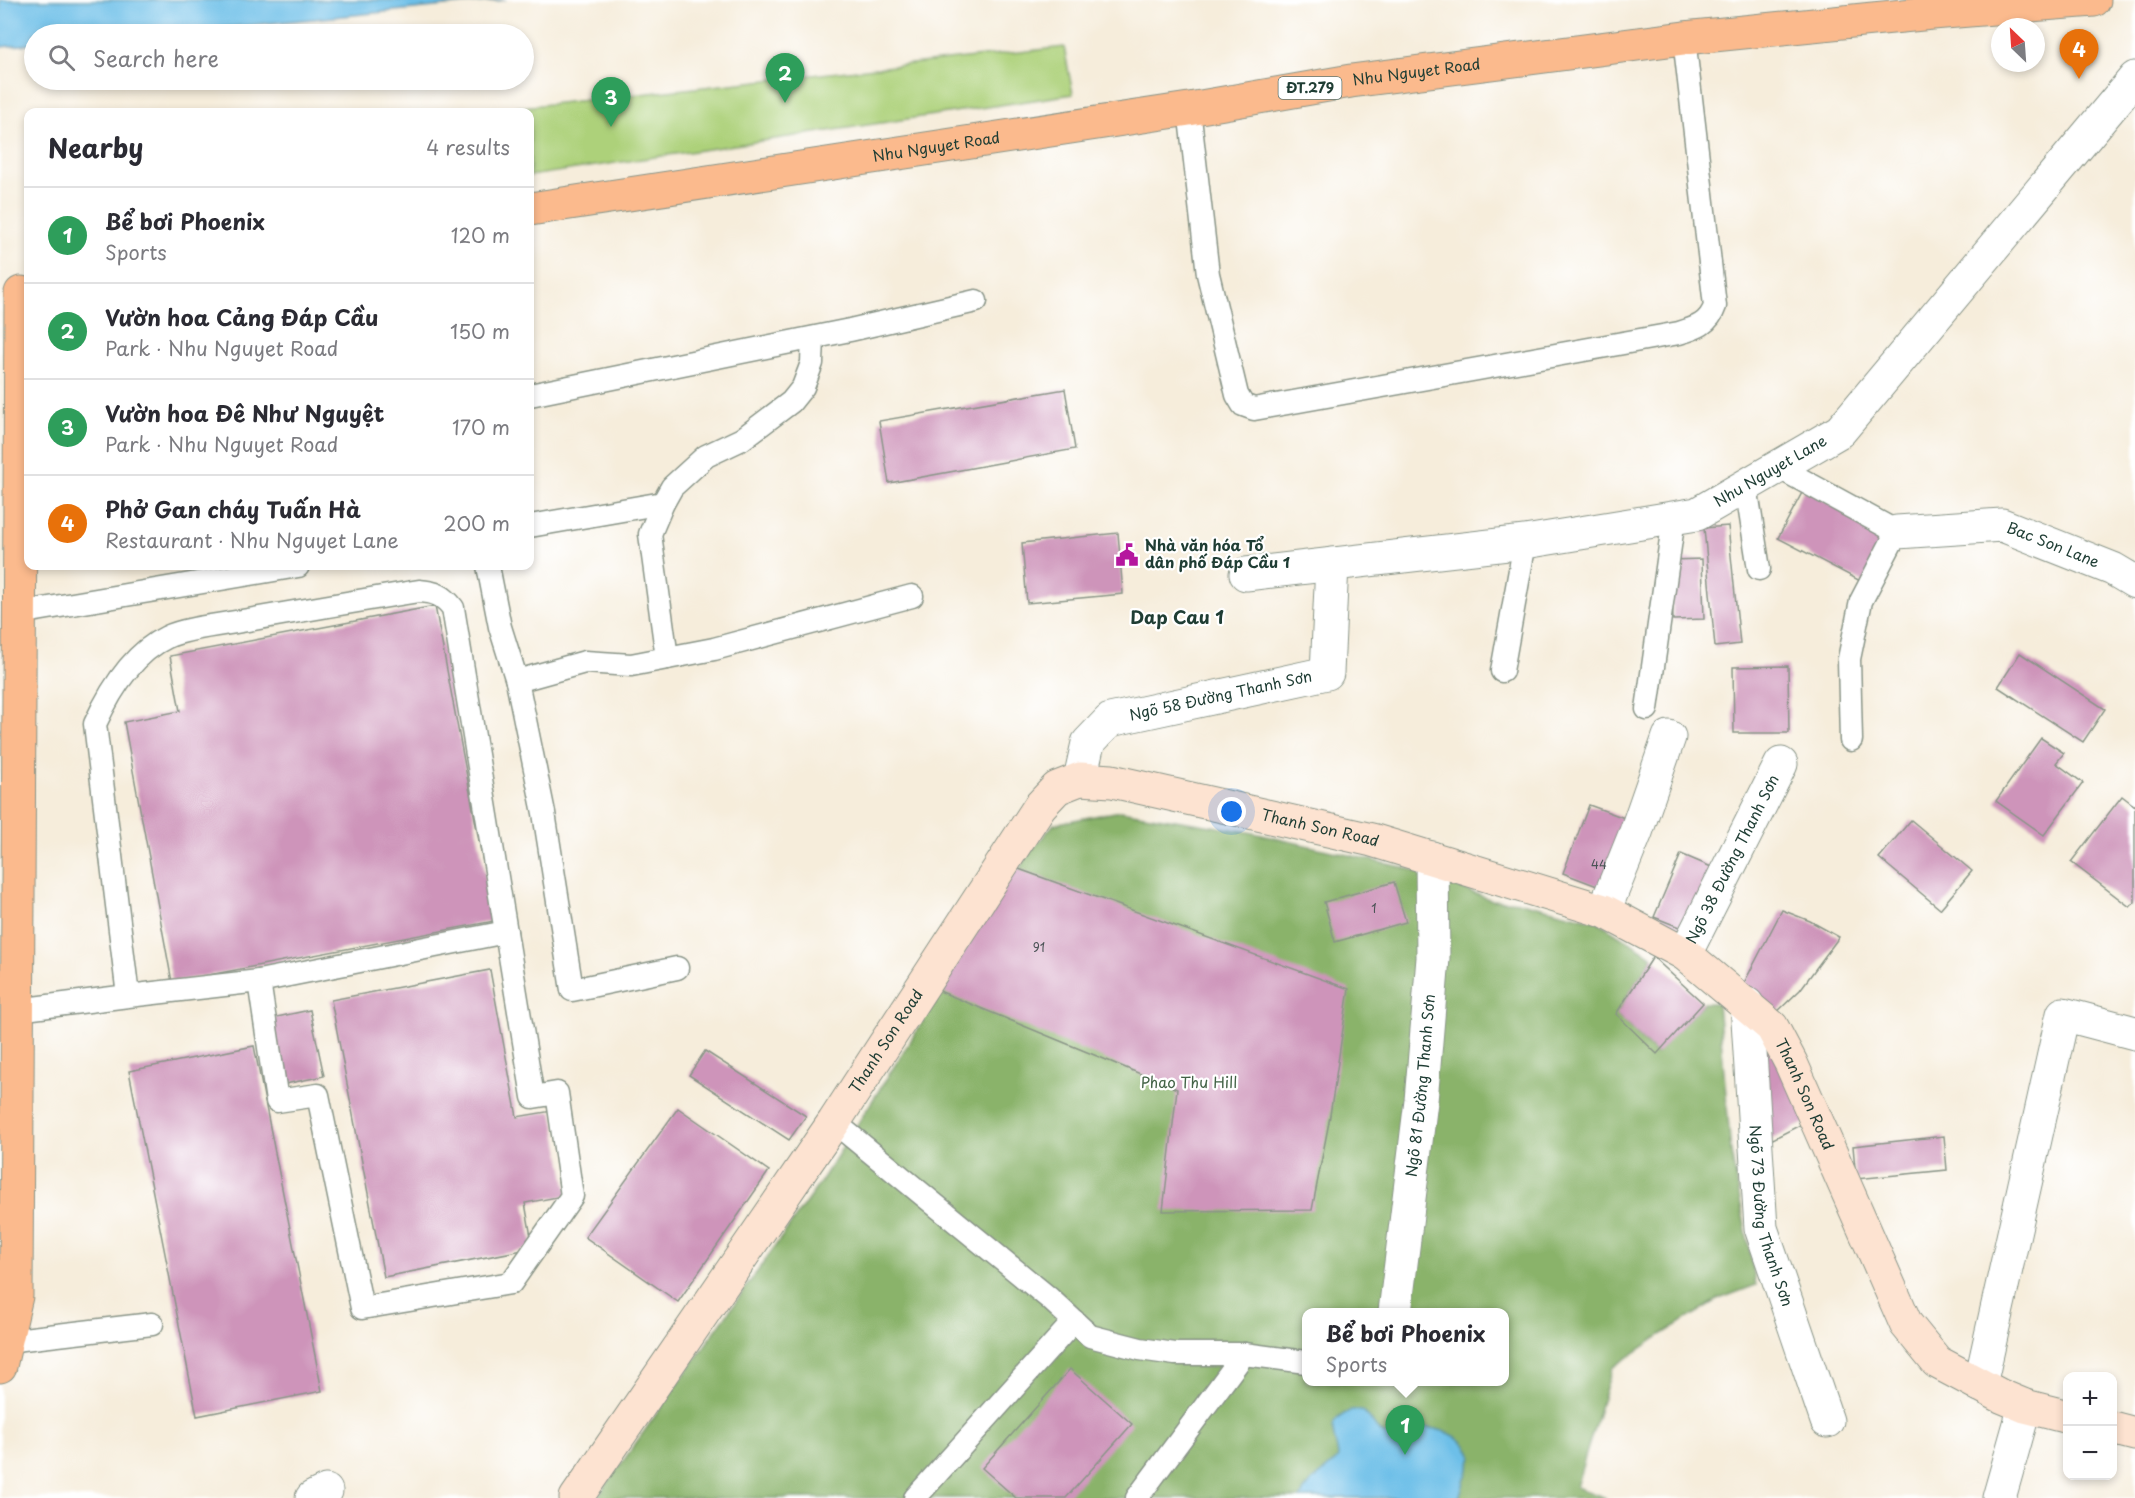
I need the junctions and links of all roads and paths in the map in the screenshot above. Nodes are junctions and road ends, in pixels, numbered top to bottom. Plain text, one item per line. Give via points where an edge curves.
1 (2094, 0) edge
2 (1684, 38) junction
3 (2135, 78) edge
4 (1189, 109) junction
5 (534, 208) edge
6 (16, 294) edge
7 (976, 301) dead end
8 (813, 338) junction
9 (534, 394) edge
10 (1778, 467) junction
11 (1746, 486) junction
12 (663, 503) junction
13 (1674, 518) junction
14 (534, 525) edge
15 (1897, 532) junction
16 (1526, 542) junction
17 (1332, 564) junction
18 (1759, 569) dead end
19 (274, 570) edge
20 (489, 570) edge
21 (1246, 574) dead end
22 (2135, 582) edge
23 (912, 596) dead end
24 (19, 613) junction
25 (667, 658) junction
26 (1502, 670) dead end
27 (518, 681) junction
28 (1647, 709) dead end
29 (1669, 737) dead end
30 (1851, 740) dead end
31 (1782, 764) dead end
32 (1080, 779) junction
33 (1432, 858) junction
34 (1604, 911) junction
35 (506, 932) junction
36 (1685, 954) junction
37 (677, 968) dead end
38 (259, 981) junction
39 (128, 996) junction
40 (1747, 1004) junction
41 (17, 1010) junction
42 (2135, 1033) edge
43 (834, 1122) junction
44 (1395, 1308) edge
45 (1074, 1321) junction
46 (152, 1324) dead end
47 (3, 1353) edge
48 (1244, 1354) junction
49 (1302, 1361) edge
50 (1980, 1385) junction
51 (2025, 1406) junction
52 (2063, 1416) edge
53 (1827, 1421) dead end
54 (2117, 1429) edge
55 (2135, 1434) edge
56 (576, 1498) edge
57 (915, 1498) edge
58 (1137, 1498) edge
59 (1999, 1498) edge

1 - 2 main road, Nhu Nguyet Road / ĐT.279
2 - 4 main road, Nhu Nguyet Road / ĐT.279 via 1351,81
2 - 4 lane via 1715,306 1712,316 1701,326 1254,409 1244,405 1238,395 1208,274
3 - 10 street, Nhu Nguyet Lane via 1840,431
4 - 5 main road, Nhu Nguyet Road / ĐT.279
6 - 24 main road
7 - 8 lane
8 - 9 lane
8 - 12 lane via 812,363 803,387 791,402 742,439 706,456 672,487
10 - 11 street, Nhu Nguyet Lane
10 - 15 lane
11 - 13 street, Nhu Nguyet Lane via 1697,514
11 - 18 lane
12 - 14 lane
12 - 25 lane via 650,534
13 - 16 street, Nhu Nguyet Lane
13 - 28 lane
15 - 22 street, Bac Son Lane via 2002,525 2113,569
15 - 30 lane via 1861,601 1850,659
16 - 17 street, Nhu Nguyet Lane
16 - 26 lane
17 - 21 street, Nhu Nguyet Lane
17 - 32 street, Ngõ 58 Đường Thanh Sơn via 1327,673 1110,720 1088,743
19 - 24 lane
20 - 27 lane via 500,627
23 - 25 lane
24 - 41 main road
25 - 27 lane via 631,665 585,662
27 - 37 lane via 572,990
29 - 34 street
31 - 36 street, Ngõ 38 Đường Thanh Sơn
32 - 33 street, Thanh Son Road via 1112,781 1372,840
32 - 43 street, Thanh Son Road via 1057,788 1040,806
33 - 34 street, Thanh Son Road
33 - 44 street, Ngõ 81 Đường Thanh Sơn via 1433,958
34 - 36 street, Thanh Son Road
35 - 38 lane
35 - 38 lane via 532,1097 557,1093 572,1196 511,1283 362,1308 318,1095 277,1101
35 - 39 lane via 453,608 445,597 419,591 168,636 143,652 124,674 95,723
36 - 40 street, Thanh Son Road
38 - 39 lane
39 - 41 lane
40 - 50 street, Thanh Son Road via 1772,1027 1791,1063 1906,1324 1937,1362
40 - 53 street, Ngõ 73 Đường Thanh Sơn via 1761,1228
41 - 47 main road via 16,1296
42 - 50 street via 2064,1014
43 - 45 lane
43 - 56 street, Thanh Son Road
45 - 48 lane via 1090,1336 1140,1349 1175,1354
45 - 57 lane
46 - 47 lane
48 - 49 lane
48 - 58 lane
50 - 51 street, Thanh Son Road
51 - 52 street, Thanh Son Road
51 - 59 street
54 - 55 street

